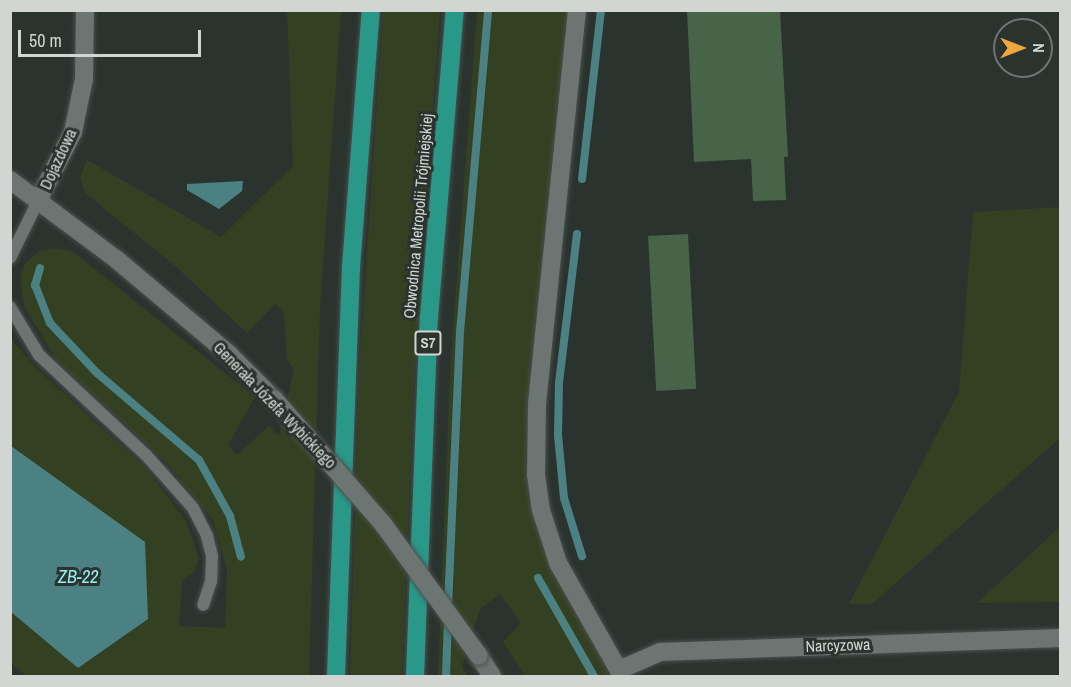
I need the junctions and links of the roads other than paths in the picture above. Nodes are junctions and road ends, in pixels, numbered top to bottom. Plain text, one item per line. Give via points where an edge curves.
1 (85, 10) edge
2 (371, 10) edge
3 (455, 10) edge
4 (578, 10) edge
5 (10, 180) edge
6 (39, 199) junction
7 (10, 258) edge
8 (10, 307) edge
9 (203, 605) dead end
10 (1060, 638) edge
11 (620, 673) edge
12 (336, 676) edge
13 (416, 676) edge
14 (492, 676) edge

1 - 6 street, Dojazdowa via 84,79 73,132
2 - 12 highway via 351,267
3 - 13 highway, Obwodnica Metropolii Trójmiejskiej / S7 via 429,317
4 - 11 street via 537,405 536,475 541,510 558,563
5 - 6 street, Generała Józefa Wybickiego
6 - 7 lane
6 - 14 street, Generała Józefa Wybickiego, bridge via 230,355 274,399 383,524
8 - 9 lane via 39,355 146,455 193,508 212,556
10 - 11 street, Narcyzowa via 660,652

